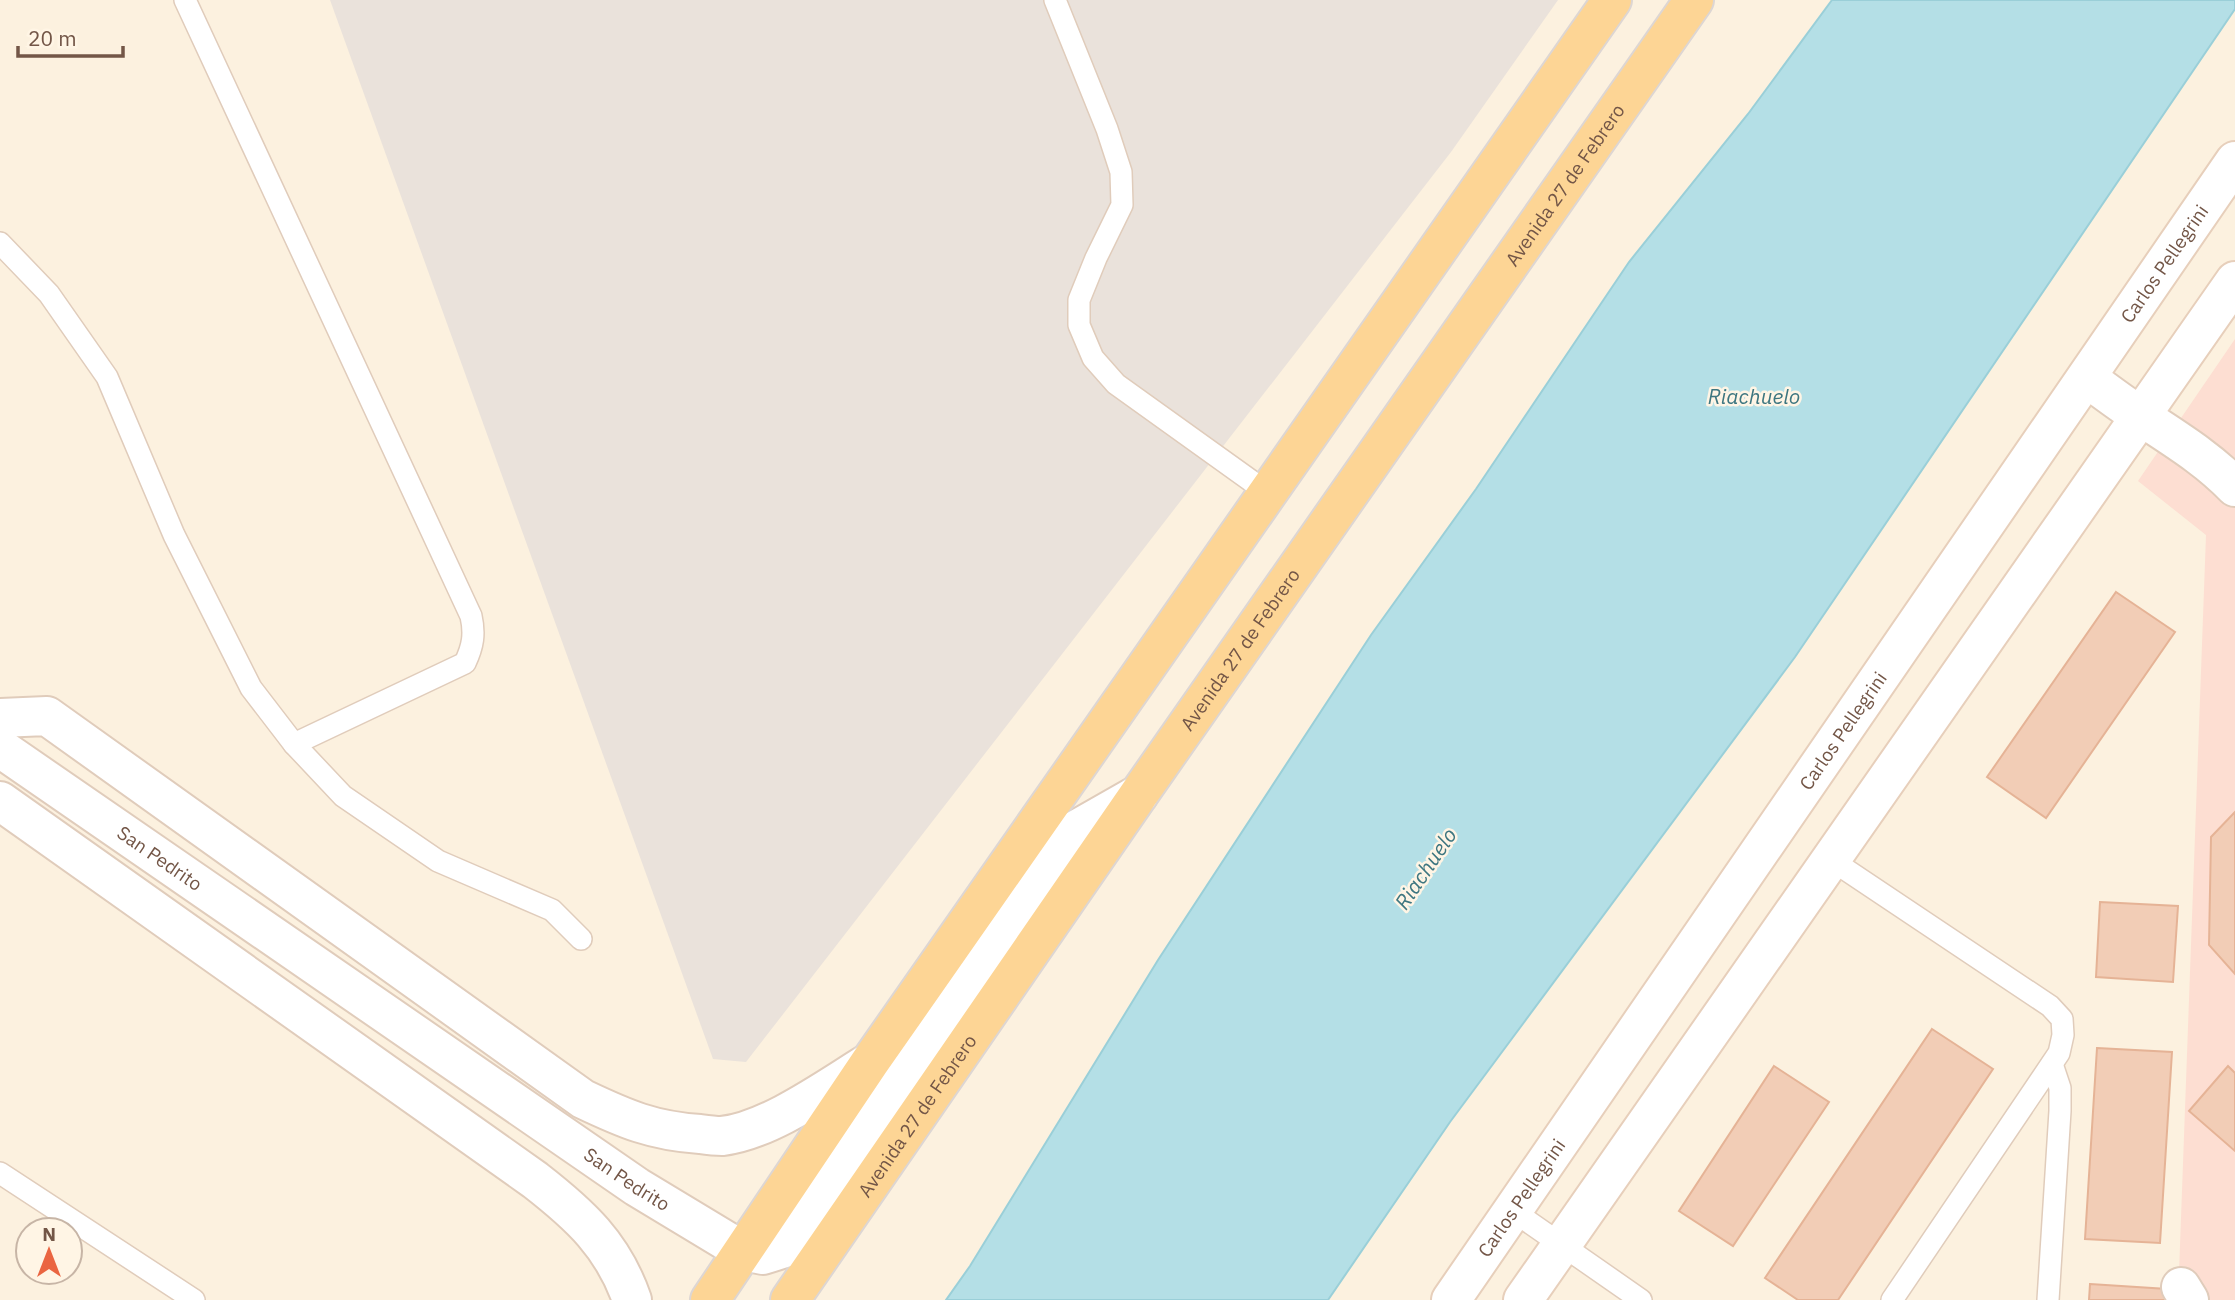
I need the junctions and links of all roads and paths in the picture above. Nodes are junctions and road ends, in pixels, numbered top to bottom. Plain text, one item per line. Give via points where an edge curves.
1 (185, 0) edge
2 (1055, 0) edge
3 (1612, 0) edge
4 (1694, 0) edge
5 (2235, 161) edge
6 (0, 243) edge
7 (2235, 281) edge
8 (2087, 378) junction
9 (2140, 416) junction
10 (2235, 487) edge
11 (1268, 492) junction
12 (0, 718) edge
13 (294, 744) junction
14 (0, 748) edge
15 (1139, 794) junction
16 (0, 801) edge
17 (1830, 859) junction
18 (581, 939) dead end
19 (870, 1062) junction
20 (2052, 1064) junction
21 (0, 1173) edge
22 (1513, 1211) junction
23 (1561, 1246) junction
24 (743, 1251) junction
25 (194, 1300) edge
26 (632, 1300) edge
27 (710, 1300) edge
28 (790, 1300) edge
29 (1451, 1300) edge
30 (1523, 1300) edge
31 (1641, 1300) edge
32 (1892, 1300) edge
33 (2048, 1300) edge

1 - 13 lane via 474,629 465,663
2 - 11 lane via 1121,172 1122,205 1079,300 1079,325 1093,358 1116,384
3 - 11 main road
4 - 15 main road, Avenida 27 de Febrero
5 - 8 street, Carlos Pellegrini
6 - 13 lane via 49,294 107,377 174,535 251,688
7 - 9 street
8 - 9 street
8 - 22 street, Carlos Pellegrini
9 - 10 street via 2214,466
9 - 17 street
11 - 19 main road
12 - 19 street via 47,716 583,1099 628,1121 674,1132 722,1136 760,1125
13 - 18 lane via 343,796 438,861 552,910
14 - 24 street, San Pedrito via 637,1187
15 - 24 street via 1074,831 782,1249 763,1255
15 - 28 main road, Avenida 27 de Febrero
16 - 26 street via 535,1180 596,1234 623,1274
17 - 20 lane via 2050,1006 2062,1019 2063,1035
17 - 23 street
19 - 24 main road
20 - 32 lane
20 - 33 lane via 2060,1088 2060,1111
21 - 25 lane
22 - 23 lane
22 - 29 street, Carlos Pellegrini
23 - 30 street
23 - 31 lane
24 - 27 main road

